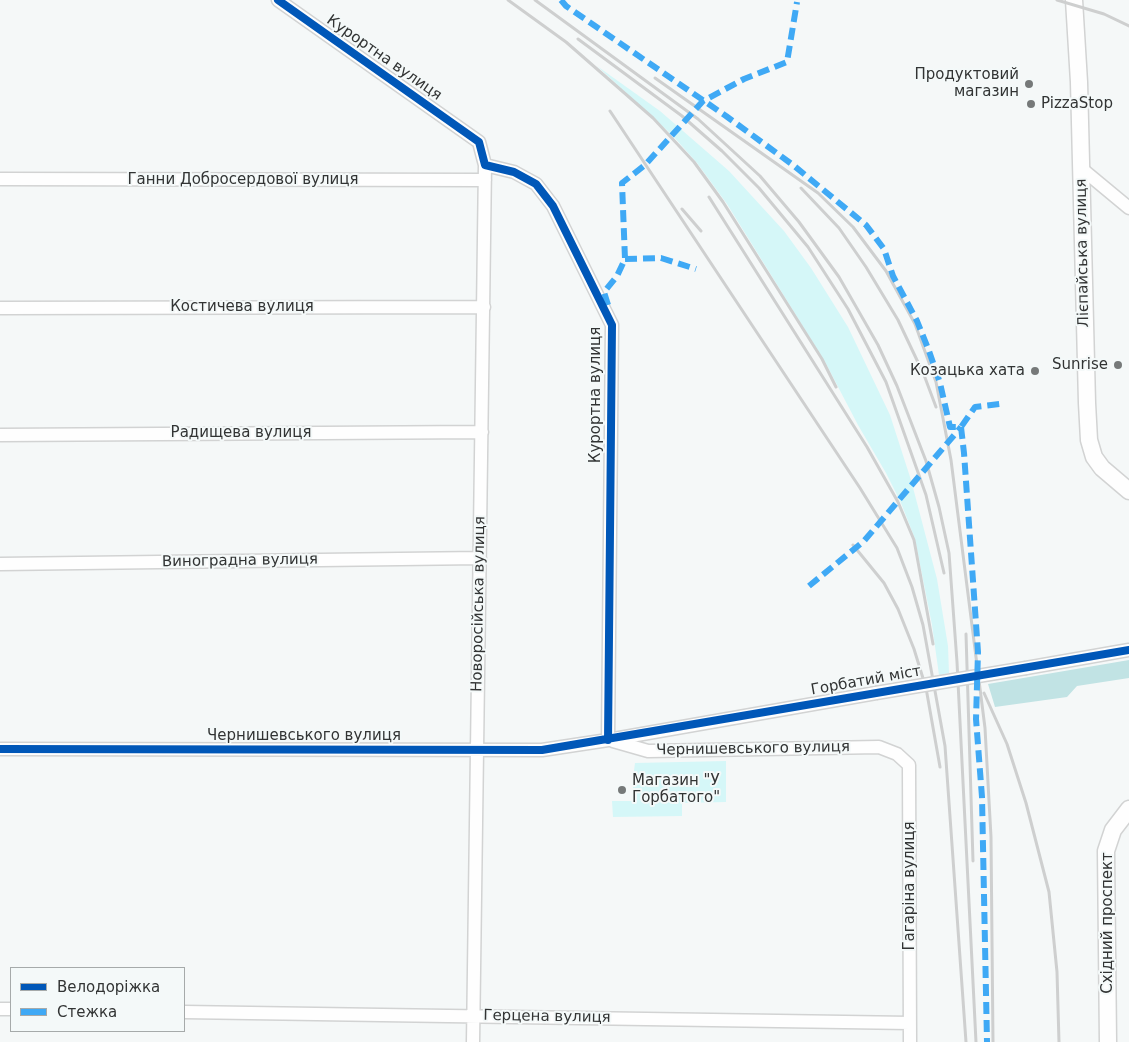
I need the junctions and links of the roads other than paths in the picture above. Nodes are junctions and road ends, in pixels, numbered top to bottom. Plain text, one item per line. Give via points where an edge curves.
1 (278, 0) edge
2 (1074, 0) edge
3 (485, 165) junction
4 (1082, 169) junction
5 (0, 179) edge
6 (485, 180) junction
7 (1129, 208) edge
8 (484, 307) junction
9 (0, 308) edge
10 (482, 432) junction
11 (0, 434) edge
12 (1129, 491) edge
13 (480, 558) junction
14 (0, 564) edge
15 (1129, 650) edge
16 (608, 740) junction
17 (879, 747) joint
18 (0, 749) edge
19 (477, 750) junction
20 (1129, 810) edge
21 (185, 1012) edge
22 (474, 1016) junction
23 (910, 1023) junction
24 (473, 1042) edge
25 (910, 1042) edge
26 (1108, 1042) edge

1 - 3 street, Курортна вулиця via 479,142
2 - 4 main road, Лієпайська вулиця
3 - 6 street, Новоросійська вулиця
3 - 16 street, Курортна вулиця via 514,172 536,184 553,206 612,326
4 - 7 street
4 - 12 main road, Лієпайська вулиця via 1089,440 1102,468
5 - 6 street, Ганни Добросердової вулиця
6 - 8 street, Новоросійська вулиця
8 - 9 street, Костичева вулиця
8 - 10 street, Новоросійська вулиця
10 - 11 street, Радищева вулиця
10 - 13 street, Новоросійська вулиця
13 - 14 street, Виноградна вулиця
13 - 19 street, Новоросійська вулиця
15 - 16 street, Горбатий міст, bridge
16 - 17 street, Чернишевського вулиця via 648,751
16 - 19 street, Чернишевського вулиця via 542,750
17 - 23 street, Гагаріна вулиця via 897,754 909,765
18 - 19 street, Чернишевського вулиця
19 - 22 street, Новоросійська вулиця
20 - 26 main road, Східний проспект via 1113,830 1106,851
21 - 22 street, Герцена вулиця
22 - 23 street, Герцена вулиця
22 - 24 street, Новоросійська вулиця
23 - 25 street, Гагаріна вулиця

